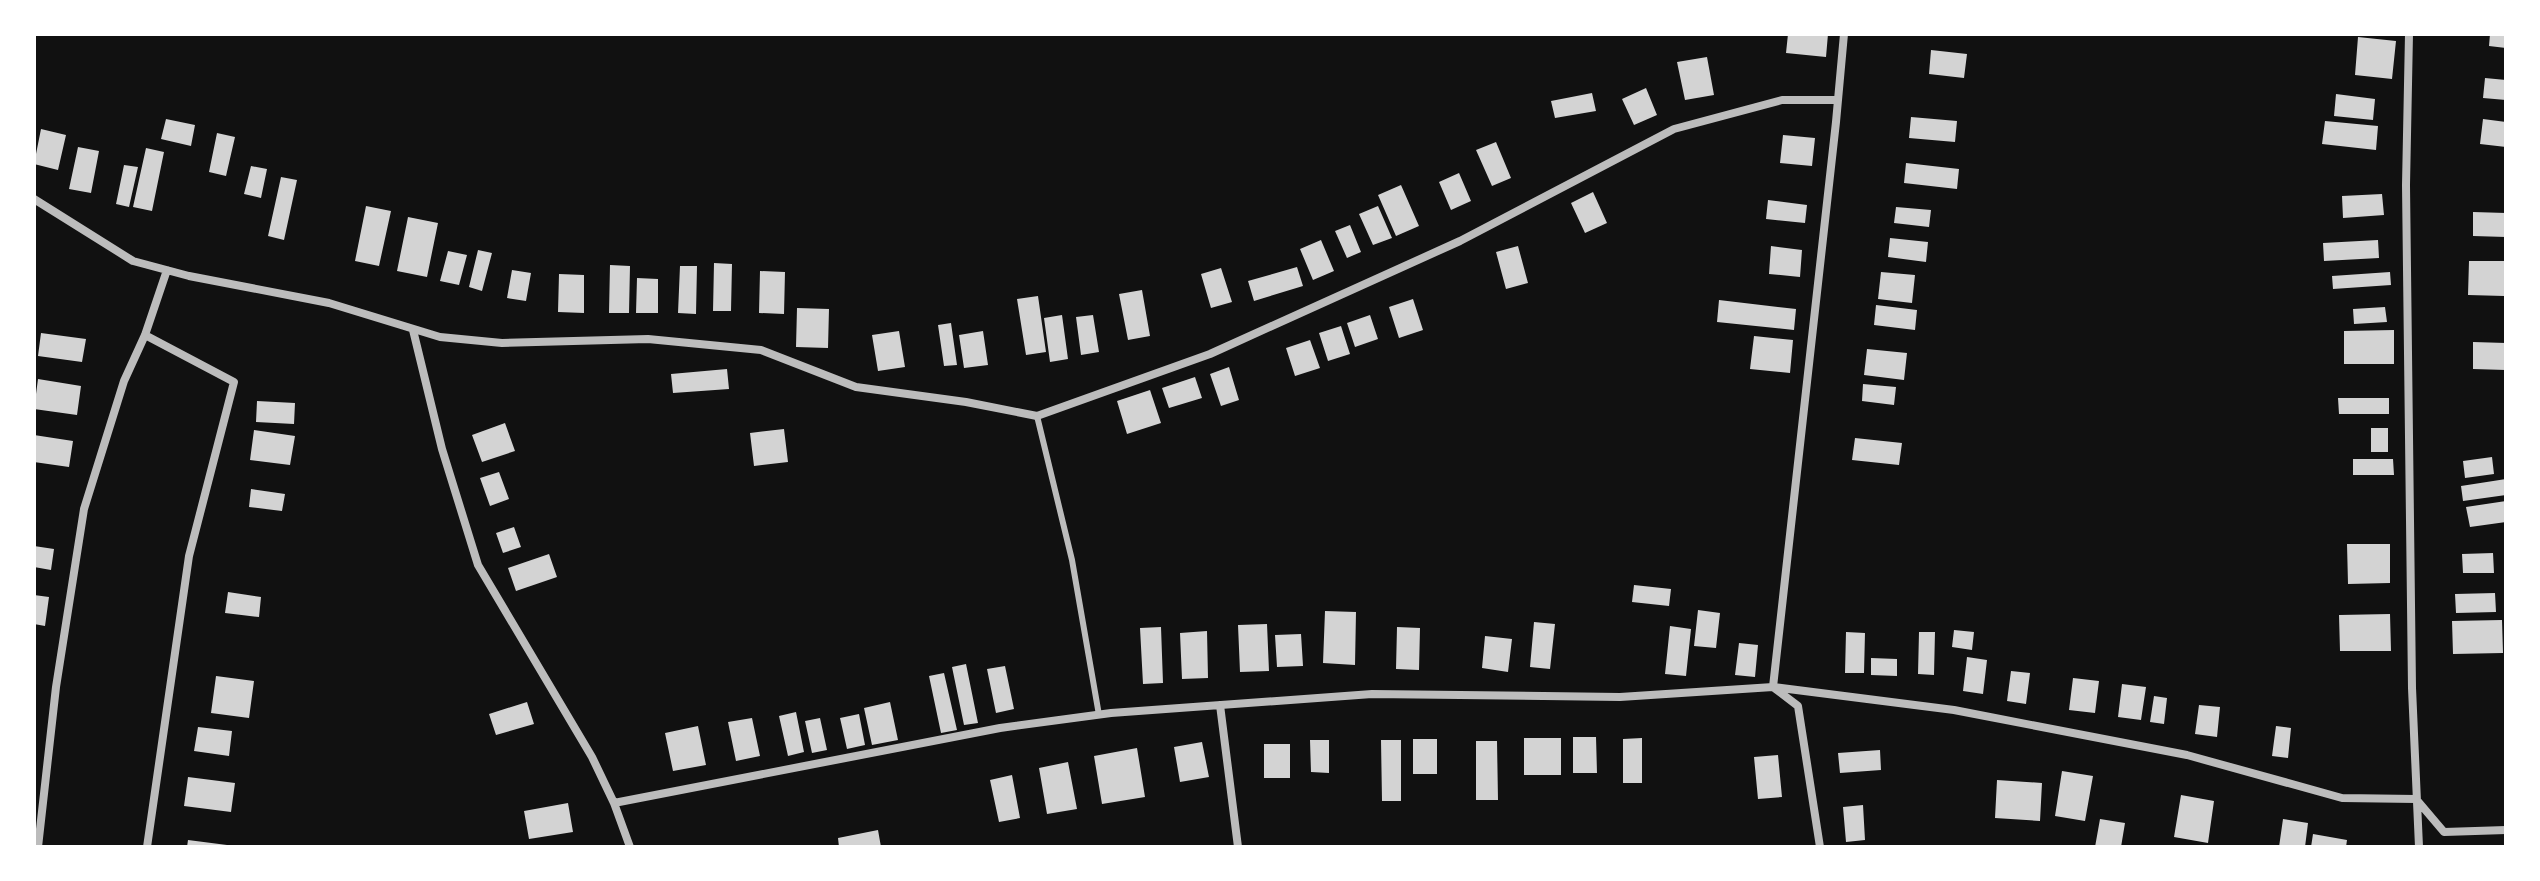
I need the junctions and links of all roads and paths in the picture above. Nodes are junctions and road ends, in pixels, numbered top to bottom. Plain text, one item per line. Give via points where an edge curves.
1 (1844, 34) edge
2 (2409, 34) edge
3 (1838, 100) junction
4 (34, 199) edge
5 (167, 270) junction
6 (413, 330) junction
7 (145, 335) junction
8 (1037, 416) junction
9 (1773, 687) junction
10 (1220, 705) junction
11 (1099, 715) junction
12 (2416, 799) junction
13 (614, 803) junction
14 (2506, 830) edge
15 (38, 847) edge
16 (147, 847) edge
17 (630, 847) edge
18 (1238, 847) edge
19 (1820, 847) edge
20 (2419, 847) edge

1 - 3 street
2 - 12 street via 2406,185
3 - 8 street via 1782,100 1674,129 1460,241 1210,354
3 - 9 street
4 - 5 street via 133,261
5 - 6 street via 329,303
5 - 7 street
6 - 8 street via 502,343 648,339 761,350 856,387
6 - 13 street via 478,565
7 - 15 street via 124,381 84,509
7 - 16 street via 234,382 189,556
8 - 11 lane via 1072,560
9 - 10 street via 1620,697 1372,694
9 - 12 street via 1954,710 2187,755 2342,798
9 - 19 street via 1798,706
10 - 11 street
10 - 18 street
11 - 13 street via 1000,728
12 - 14 street via 2444,832
12 - 20 street
13 - 17 street

